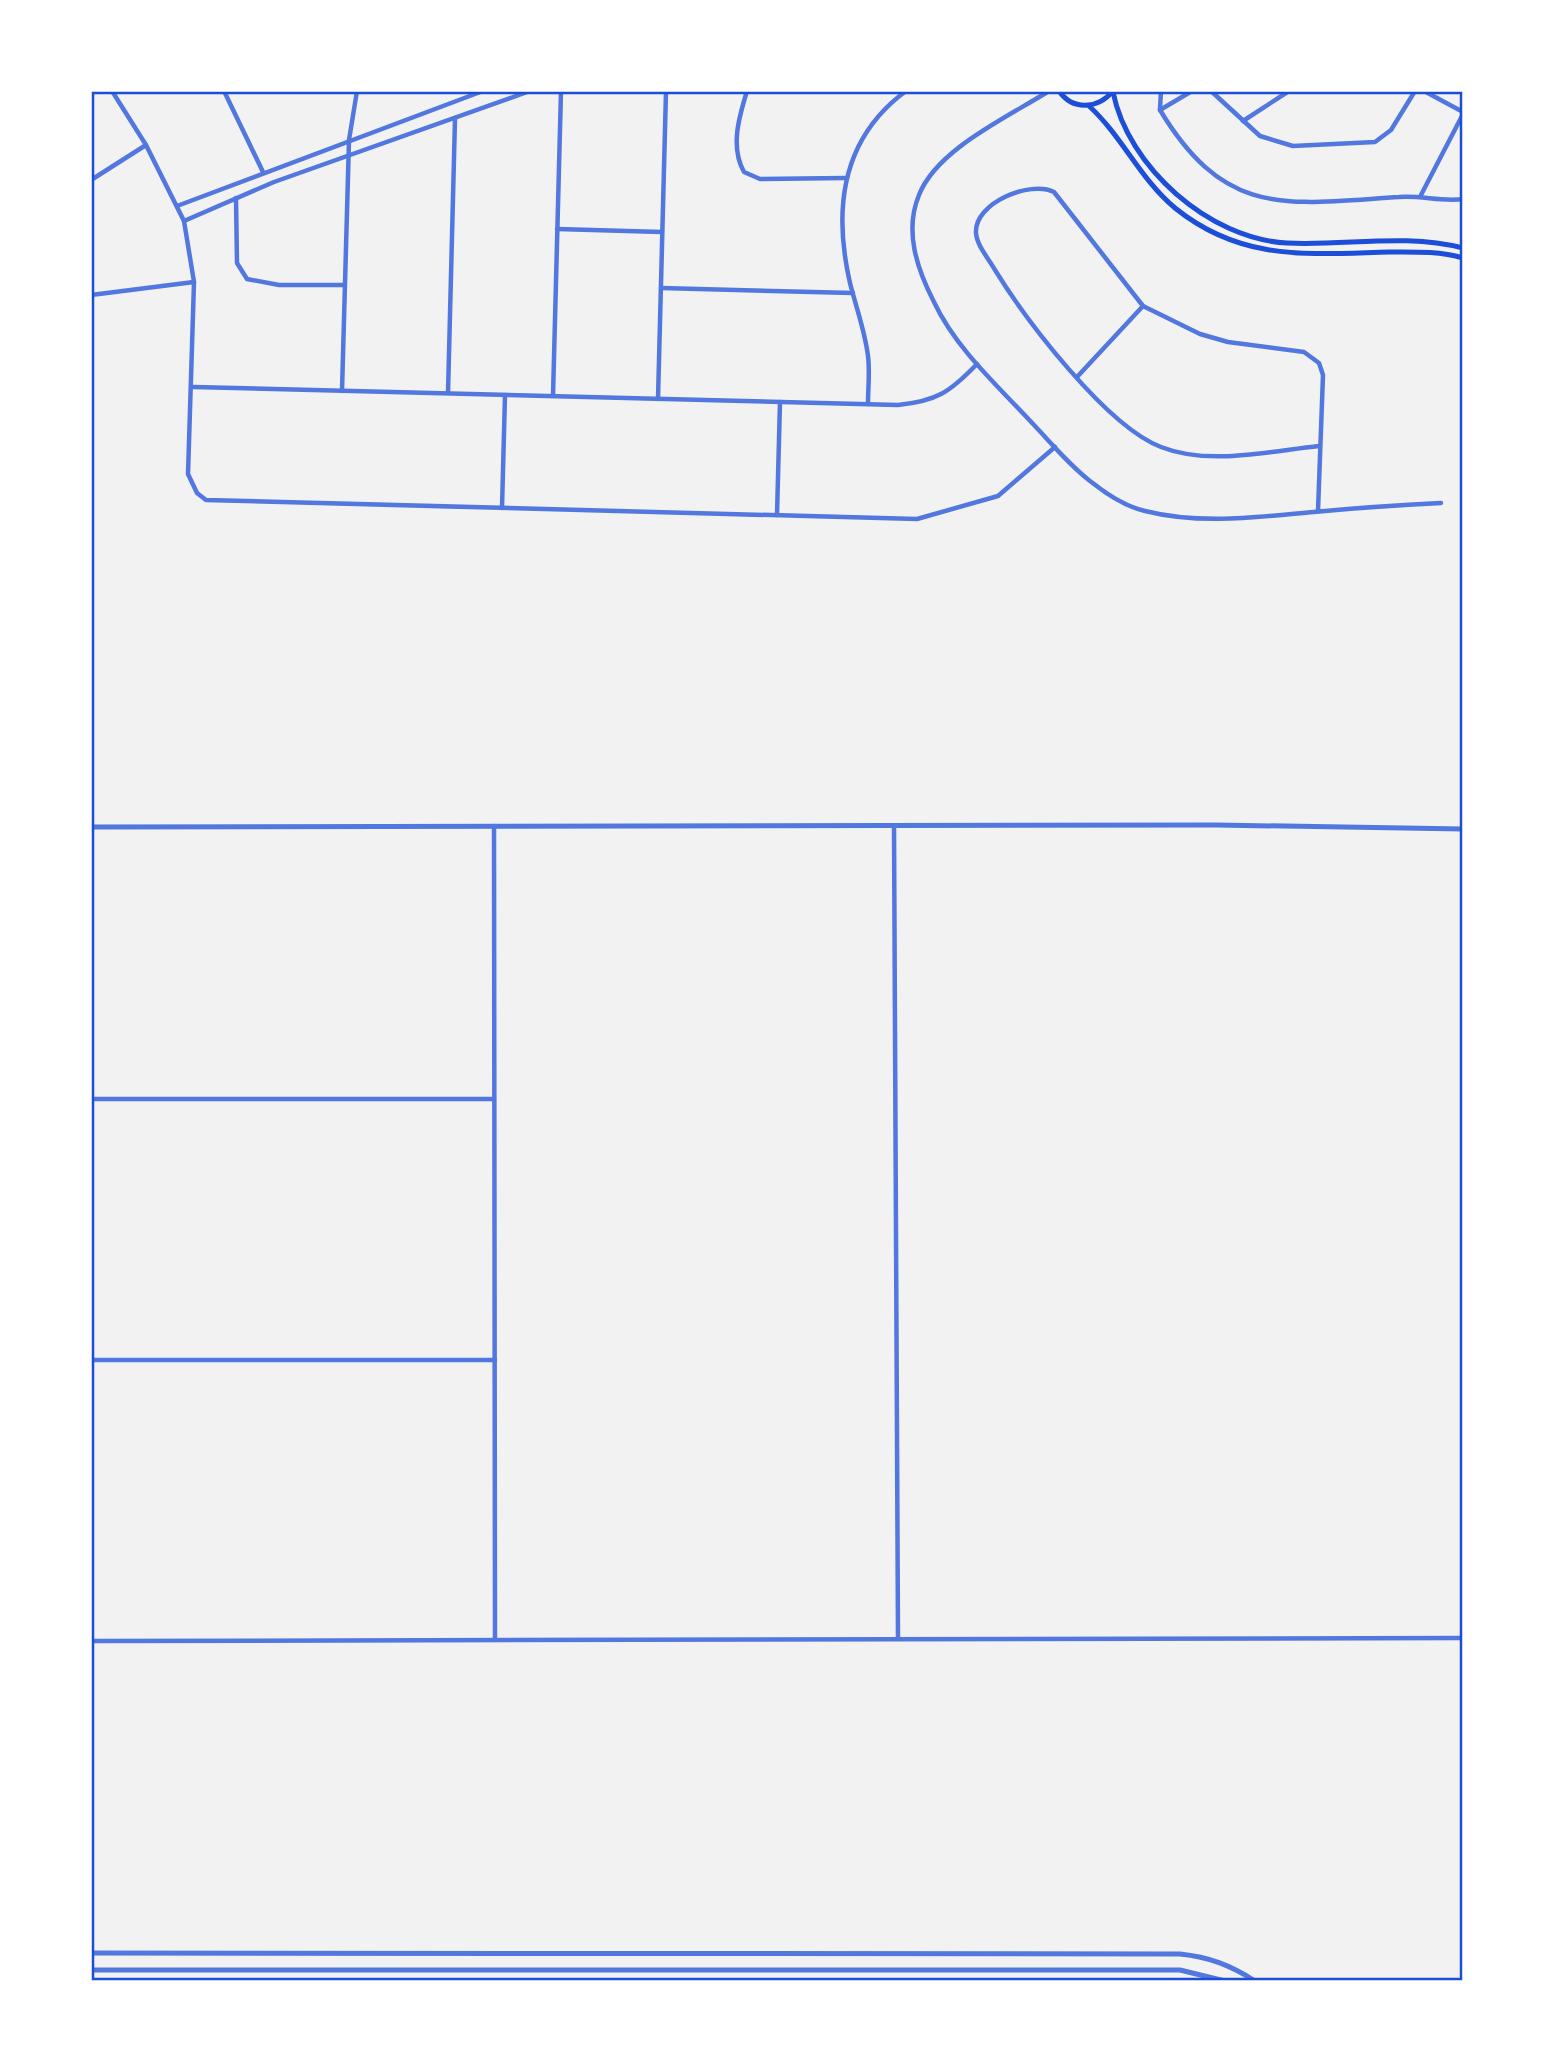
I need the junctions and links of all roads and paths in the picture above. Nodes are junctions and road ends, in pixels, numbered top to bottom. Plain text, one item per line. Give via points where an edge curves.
1 (112, 91) edge
2 (224, 91) edge
3 (358, 91) edge
4 (459, 91) edge
5 (483, 91) edge
6 (530, 91) edge
7 (561, 91) edge
8 (666, 91) edge
9 (747, 91) edge
10 (906, 91) edge
11 (1049, 91) edge
12 (1059, 91) edge
13 (1113, 91) edge
14 (1161, 91) edge
15 (1192, 91) edge
16 (1211, 91) edge
17 (1289, 91) edge
18 (1415, 91) edge
19 (1424, 91) edge
20 (459, 100) junction
21 (1089, 106) junction
22 (1160, 110) junction
23 (1463, 113) edge
24 (455, 119) junction
25 (1243, 121) junction
26 (349, 140) junction
27 (146, 145) junction
28 (349, 156) junction
29 (262, 172) junction
30 (845, 178) junction
31 (91, 180) edge
32 (1421, 195) junction
33 (236, 198) junction
34 (1463, 199) edge
35 (177, 206) junction
36 (184, 221) junction
37 (557, 229) junction
38 (662, 232) junction
39 (1463, 248) edge
40 (1463, 258) edge
41 (194, 282) junction
42 (345, 285) junction
43 (661, 288) junction
44 (853, 293) junction
45 (91, 295) edge
46 (1143, 306) junction
47 (977, 364) junction
48 (1077, 377) junction
49 (192, 387) junction
50 (342, 391) junction
51 (448, 393) junction
52 (505, 395) junction
53 (553, 396) junction
54 (658, 399) junction
55 (779, 402) junction
56 (868, 404) junction
57 (1319, 446) junction
58 (1055, 447) junction
59 (1441, 503) dead end
60 (502, 508) junction
61 (1318, 511) junction
62 (777, 515) junction
63 (494, 826) junction
64 (894, 826) junction
65 (91, 827) edge
66 (1463, 829) edge
67 (91, 1099) edge
68 (494, 1099) junction
69 (91, 1360) edge
70 (495, 1360) junction
71 (1463, 1638) edge
72 (898, 1639) junction
73 (495, 1640) junction
74 (91, 1641) edge
75 (91, 1954) edge
76 (91, 1970) edge
77 (1225, 1981) edge
78 (1255, 1981) edge

1 - 27 street
2 - 29 street
3 - 26 street
4 - 20 street
5 - 20 street
6 - 24 street
7 - 37 street
8 - 38 street
9 - 30 street via 736,139 744,172 760,179
10 - 30 street via 867,129
11 - 47 street via 955,151 937,167 919,193 915,208 912,227 919,268 942,317
12 - 21 main road via 1069,102
13 - 21 main road
13 - 39 main road via 1120,120 1152,168 1172,190 1221,223 1287,243 1418,239
14 - 22 street
15 - 22 street
16 - 25 street
17 - 25 street
18 - 25 street via 1391,130 1368,144 1293,146 1267,140
19 - 23 street
20 - 26 street
21 - 40 main road via 1108,124 1155,190 1196,223 1238,244 1288,254 1416,252
22 - 32 street via 1192,158 1226,183 1254,195 1305,203
23 - 32 street
24 - 28 street
24 - 51 street
26 - 28 street
26 - 29 street
27 - 31 street
27 - 35 street
28 - 33 street
28 - 42 street
29 - 35 street
30 - 44 street via 845,241
32 - 34 street
33 - 36 street
33 - 42 street via 237,263 247,279 279,285
35 - 36 street
36 - 41 street
37 - 38 street
37 - 53 street
38 - 43 street
41 - 45 street
41 - 49 street
42 - 50 street
43 - 44 street
43 - 54 street
44 - 56 street via 867,352
46 - 48 street
46 - 48 street via 1054,192 1038,186 1020,190 983,214 976,225 979,244 1015,302
46 - 57 street via 1200,334 1253,347 1304,352 1315,358 1323,375
47 - 56 street via 953,389 936,398 898,405
47 - 58 street
48 - 57 street via 1112,413 1161,448 1222,456
49 - 50 street
49 - 60 street via 188,474 206,500
50 - 51 street
51 - 52 street
52 - 53 street
52 - 60 street
53 - 54 street
54 - 55 street
55 - 56 street
55 - 62 street
57 - 61 street
58 - 61 street via 1093,484 1143,510 1197,518
58 - 62 street via 998,496 917,519
59 - 61 street
60 - 62 street
63 - 64 street
63 - 65 street
63 - 68 street
64 - 66 street
64 - 72 street
67 - 68 street
68 - 70 street
69 - 70 street
70 - 73 street
71 - 72 street
72 - 73 street
73 - 74 street
75 - 78 street via 1180,1954 1205,1956
76 - 77 street via 1180,1969

